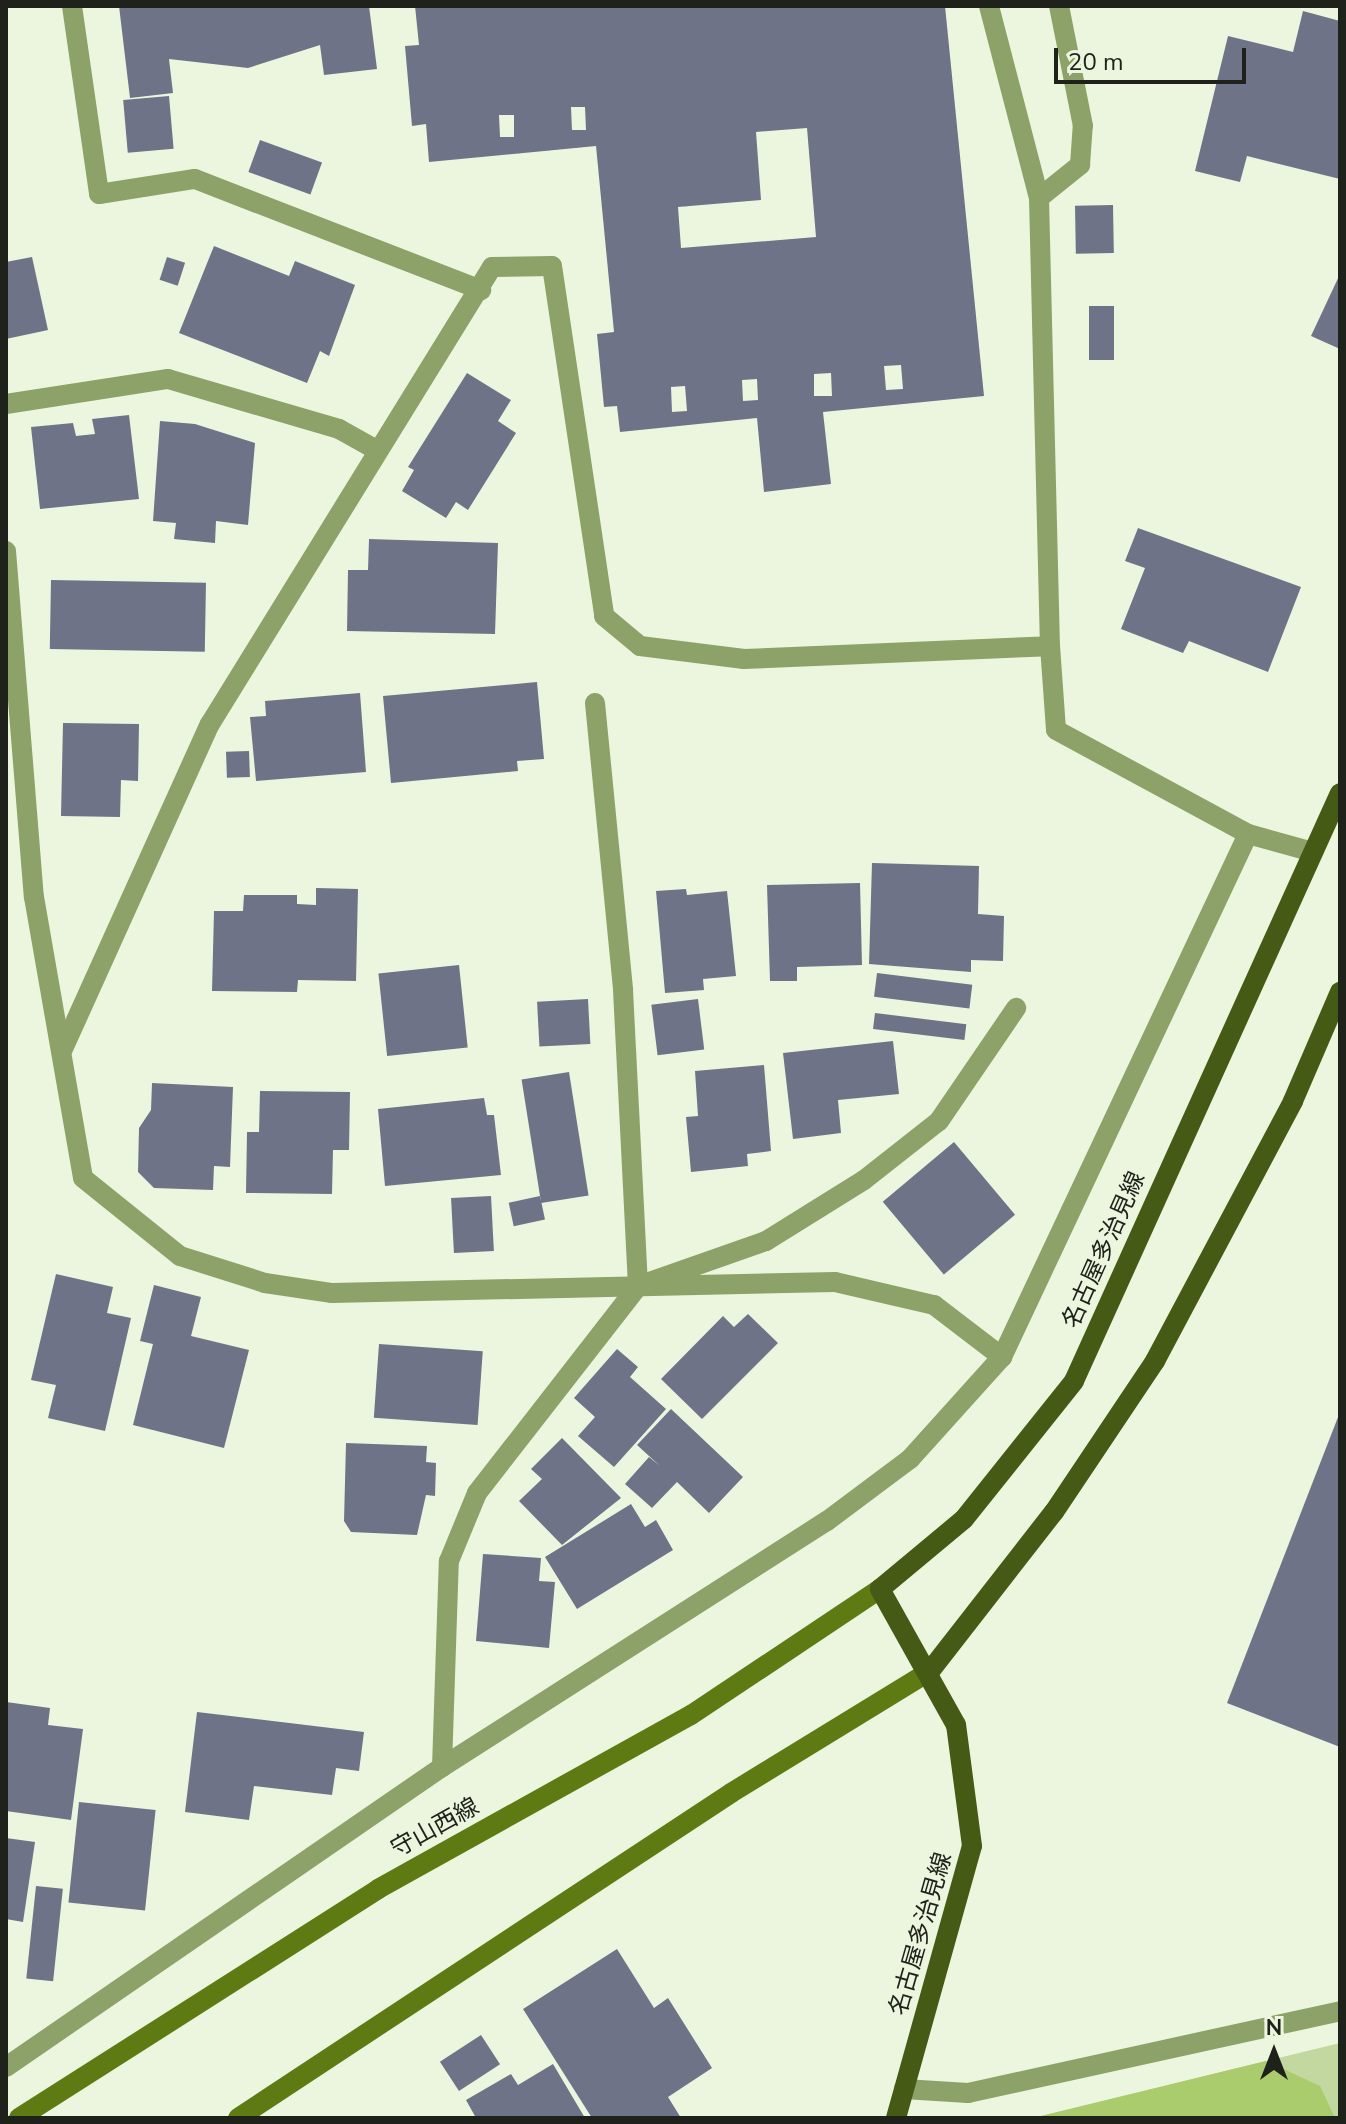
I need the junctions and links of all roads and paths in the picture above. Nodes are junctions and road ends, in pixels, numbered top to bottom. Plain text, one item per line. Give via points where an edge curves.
1 (72, 6) edge
2 (989, 6) edge
3 (1059, 6) edge
4 (1039, 198) junction
5 (481, 290) junction
6 (6, 404) edge
7 (375, 449) junction
8 (6, 551) edge
9 (1050, 646) junction
10 (595, 703) dead end
11 (1340, 793) edge
12 (1248, 834) junction
13 (1313, 852) junction
14 (1340, 992) edge
15 (1016, 1008) dead end
16 (63, 1049) junction
17 (638, 1286) junction
18 (1002, 1357) junction
19 (880, 1589) junction
20 (930, 1671) junction
21 (442, 1767) junction
22 (1340, 2011) edge
23 (6, 2067) edge
24 (904, 2089) junction
25 (19, 2118) edge
26 (238, 2118) edge
27 (896, 2118) edge

1 - 5 street via 99,194 195,179
2 - 4 street
3 - 4 street via 1083,126 1080,165
4 - 9 street
5 - 7 street
5 - 9 street via 492,267 552,266 604,616 640,646 744,659
6 - 7 street via 168,379 339,429
7 - 16 street via 210,724
8 - 16 street via 34,897
9 - 12 street via 1056,730
10 - 17 street via 623,990
11 - 13 main road, 名古屋多治見線
12 - 13 street
12 - 18 street
13 - 19 main road, 名古屋多治見線 via 1074,1381 964,1519
14 - 20 main road via 1293,1101 1155,1361 1054,1512
15 - 17 street via 939,1121 864,1180 766,1241
16 - 17 street via 83,1178 180,1256 265,1283 332,1293
17 - 18 street via 835,1282 892,1292 934,1305
17 - 21 street via 477,1493 455,1547
18 - 21 street via 910,1459 827,1521
19 - 20 main road, 名古屋多治見線
19 - 25 main road, 守山西線 via 691,1715 378,1889
20 - 24 main road, 名古屋多治見線 via 956,1725 972,1846
20 - 26 main road via 731,1793
21 - 23 street
22 - 24 street via 968,2093
24 - 27 main road, 名古屋多治見線

